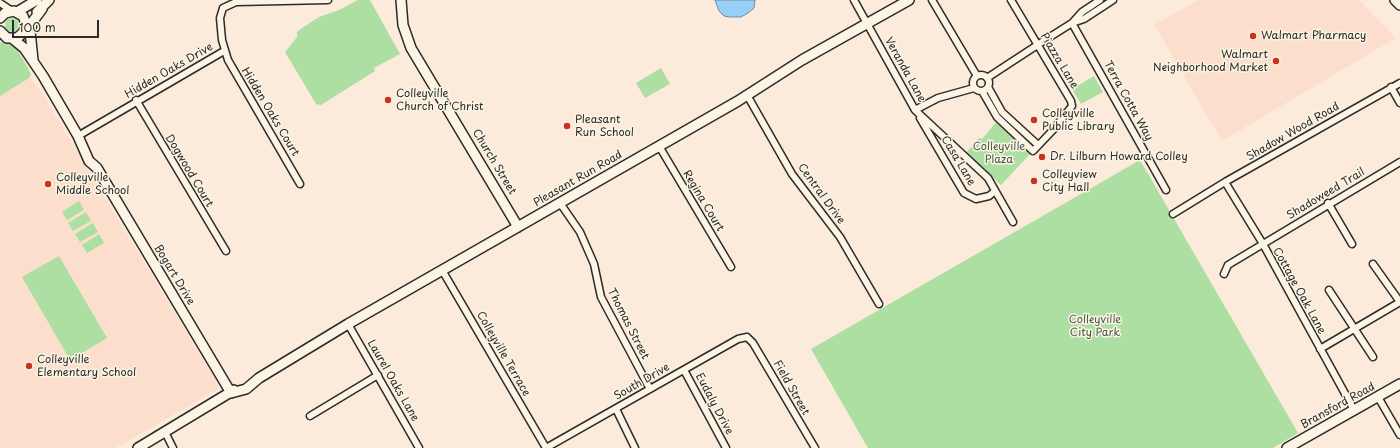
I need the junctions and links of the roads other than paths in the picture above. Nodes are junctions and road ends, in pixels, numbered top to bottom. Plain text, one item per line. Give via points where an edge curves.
1 (37, 0) edge
2 (49, 0) edge
3 (328, 0) edge
4 (854, 0) edge
5 (909, 0) edge
6 (932, 0) edge
7 (1011, 0) edge
8 (1100, 0) edge
9 (1113, 0) edge
10 (1395, 0) edge
11 (402, 1) edge
12 (0, 3) edge
13 (1400, 5) edge
14 (42, 9) junction
15 (14, 11) junction
16 (0, 18) edge
17 (867, 23) junction
18 (1072, 23) junction
19 (25, 29) junction
20 (0, 31) edge
21 (13, 39) junction
22 (1037, 45) junction
23 (224, 51) junction
24 (33, 60) junction
25 (976, 76) junction
26 (987, 78) junction
27 (1400, 83) edge
28 (974, 88) junction
29 (1391, 88) junction
30 (985, 89) junction
31 (747, 95) junction
32 (136, 100) junction
33 (1400, 103) edge
34 (915, 110) junction
35 (78, 136) junction
36 (1038, 145) junction
37 (659, 146) junction
38 (1400, 162) edge
39 (1225, 182) junction
40 (300, 184) dead end
41 (1166, 190) dead end
42 (995, 191) junction
43 (560, 202) junction
44 (1328, 203) junction
45 (1173, 214) dead end
46 (1013, 222) dead end
47 (518, 227) junction
48 (1262, 244) junction
49 (1352, 244) dead end
50 (226, 250) dead end
51 (1373, 264) dead end
52 (731, 267) dead end
53 (442, 270) junction
54 (1224, 274) dead end
55 (1329, 290) dead end
56 (1400, 302) edge
57 (879, 304) dead end
58 (348, 324) junction
59 (1354, 329) junction
60 (749, 338) joint
61 (1320, 348) junction
62 (1373, 357) dead end
63 (684, 370) junction
64 (378, 375) junction
65 (1400, 384) edge
66 (650, 389) junction
67 (231, 393) junction
68 (1378, 397) junction
69 (616, 408) junction
70 (1354, 410) junction
71 (310, 416) dead end
72 (165, 432) junction
73 (1400, 435) edge
74 (138, 448) edge
75 (174, 448) edge
76 (419, 448) edge
77 (546, 448) edge
78 (635, 448) edge
79 (726, 448) edge
80 (814, 448) edge
81 (1287, 448) edge

1 - 15 street
2 - 14 street
3 - 23 street, Hidden Oaks Drive via 236,2 226,5 220,18
4 - 17 street, Veranda Lane
5 - 17 street, Pleasant Run Road
6 - 25 street
7 - 22 street, Piazza Lane
8 - 18 street via 1082,12
9 - 18 street via 1084,19
10 - 13 street
11 - 47 street, Church Street via 403,24 411,48
12 - 15 street
14 - 19 street via 30,18
14 - 24 street via 33,21 30,31
15 - 16 street via 5,13
15 - 19 street, Bogart Drive via 23,16
17 - 31 street, Pleasant Run Road
17 - 34 street, Veranda Lane
18 - 22 street
18 - 41 street, Terra Cotta Way
19 - 21 street via 21,36
19 - 24 street, Bogart Drive
20 - 21 street, Bogart Drive via 4,36
21 - 24 street, Bogart Drive
22 - 26 street
22 - 36 street, Piazza Lane via 1072,106
23 - 32 street, Hidden Oaks Drive
23 - 40 street, Hidden Oaks Court
24 - 35 street, Bogart Drive
25 - 26 street via 982,75
25 - 28 street via 973,80
26 - 30 street
27 - 29 street, Shadow Wood Road
28 - 30 street
28 - 34 street via 938,98
29 - 33 street
29 - 39 street, Shadow Wood Road
30 - 36 street via 1002,112
30 - 36 street via 997,117 1033,151
31 - 37 street, Pleasant Run Road
31 - 57 street, Central Drive via 792,174 840,237
32 - 35 street, Hidden Oaks Drive
32 - 50 street, Dogwood Court
34 - 42 street, Veranda Lane via 988,178
34 - 42 street, Casa Lane via 964,193 982,199
35 - 67 street, Bogart Drive via 84,140 97,168
37 - 43 street, Pleasant Run Road
37 - 52 street, Regina Court
38 - 44 street, Shadoweed Trail
39 - 45 street, Shadow Wood Road
39 - 48 street, Cottage Oak Lane
42 - 46 street, Veranda Lane
43 - 47 street, Pleasant Run Road
43 - 66 street, Thomas Street via 580,232 594,264 601,297
44 - 48 street, Shadoweed Trail
44 - 49 street
47 - 53 street, Pleasant Run Road
48 - 54 street, Shadoweed Trail via 1228,265
48 - 61 street, Cottage Oak Lane
51 - 56 street
53 - 58 street, Pleasant Run Road
53 - 77 street, Colleyville Terrace
55 - 59 street
56 - 59 street
58 - 64 street, Laurel Oaks Lane
58 - 67 street, Pleasant Run Road
59 - 61 street
59 - 62 street
60 - 63 street, South Drive via 738,339
60 - 80 street, Field Street
61 - 70 street, Cottage Oak Lane
63 - 66 street, South Drive
63 - 79 street, Eudaly Drive
64 - 71 street
64 - 76 street, Laurel Oaks Lane
65 - 68 street, Bransford Road
66 - 69 street, South Drive
67 - 72 street, Pleasant Run Road
68 - 70 street, Bransford Road
68 - 73 street
69 - 77 street, South Drive
69 - 78 street
70 - 81 street, Bransford Road
72 - 74 street, Pleasant Run Road
72 - 75 street

